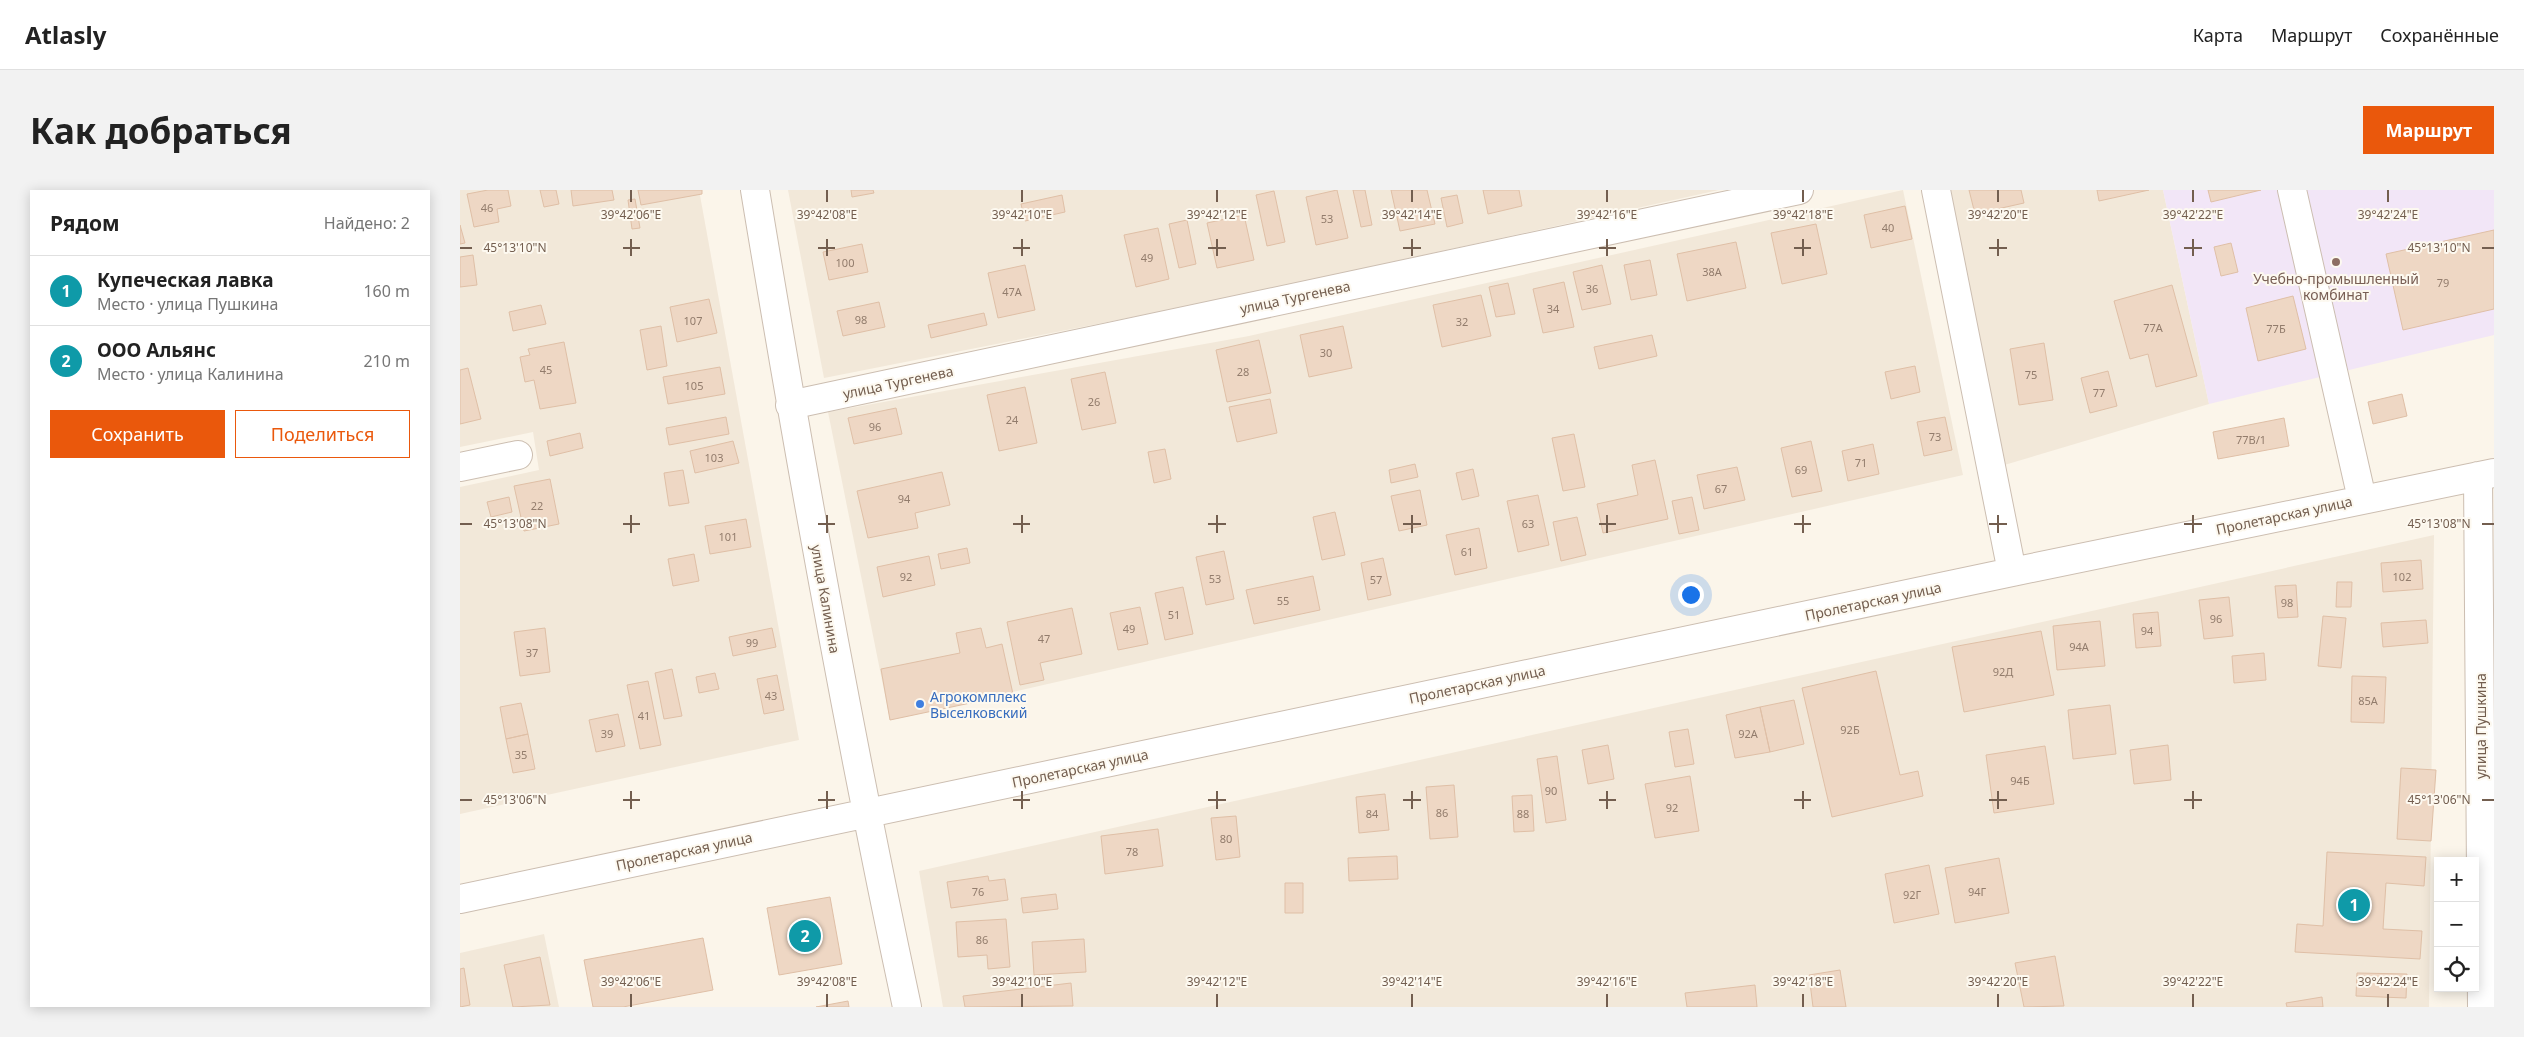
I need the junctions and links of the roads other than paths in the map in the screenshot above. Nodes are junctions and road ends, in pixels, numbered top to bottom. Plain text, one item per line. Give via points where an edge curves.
1 (755, 190) edge
2 (1799, 190) edge
3 (1936, 190) edge
4 (2292, 190) edge
5 (790, 405) junction
6 (518, 455) dead end
7 (460, 467) edge
8 (2486, 474) edge
9 (2362, 500) junction
10 (2012, 572) junction
11 (866, 813) junction
12 (460, 899) edge
13 (907, 1007) edge
14 (2482, 1007) edge

1 - 5 street, улица Калинина
2 - 5 street, улица Тургенева
3 - 10 street
4 - 9 street
5 - 11 street, улица Калинина
6 - 7 street
8 - 9 street, Пролетарская улица
8 - 14 street, улица Пушкина
9 - 10 street, Пролетарская улица
10 - 11 street, Пролетарская улица
11 - 12 street, Пролетарская улица
11 - 13 street, улица Калинина

